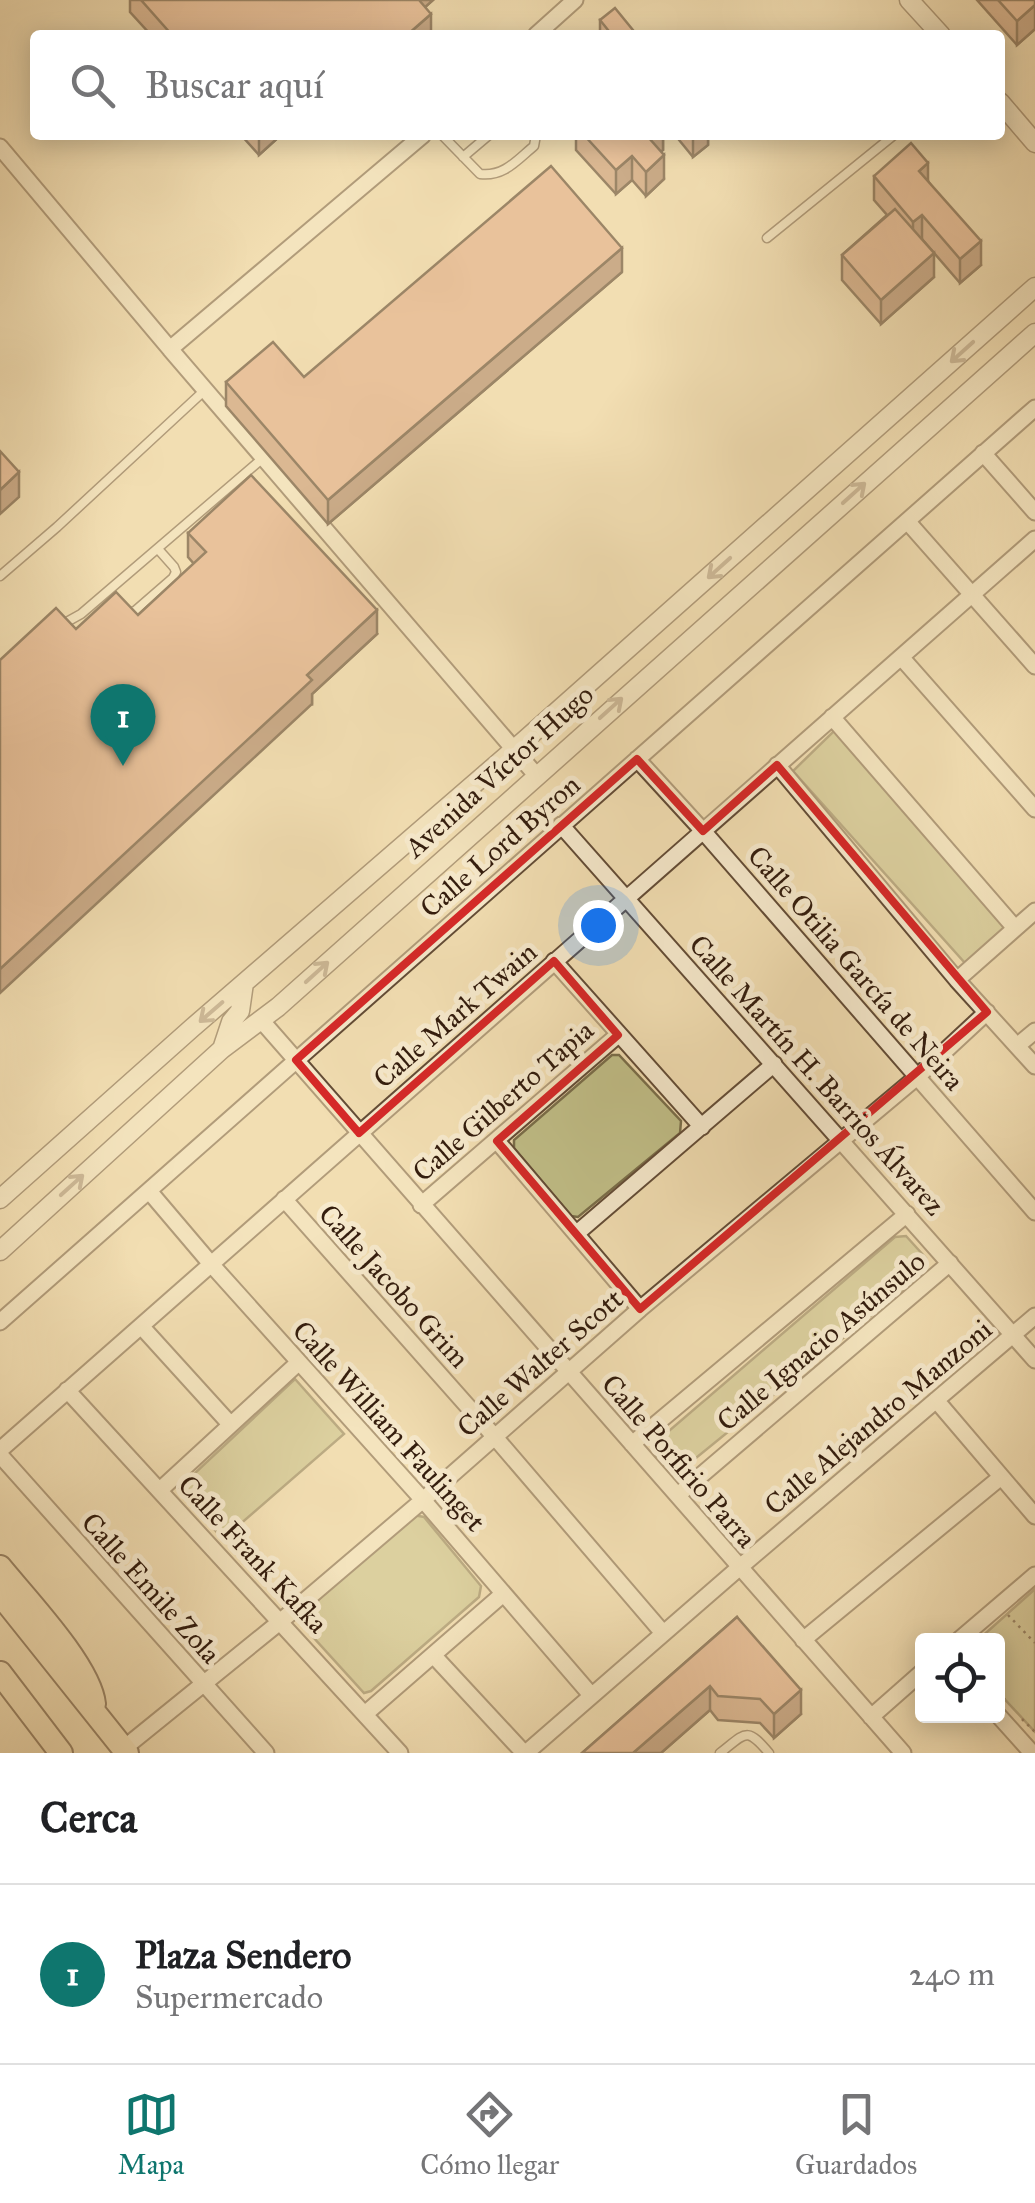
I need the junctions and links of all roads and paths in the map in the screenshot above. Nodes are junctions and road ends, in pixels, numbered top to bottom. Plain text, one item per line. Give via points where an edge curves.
1 (575, 0) edge
2 (909, 0) edge
3 (542, 30) edge
4 (936, 30) edge
5 (1005, 108) edge
6 (417, 140) edge
7 (447, 140) edge
8 (483, 140) edge
9 (535, 140) edge
10 (888, 140) edge
11 (1035, 143) edge
12 (0, 148) edge
13 (463, 157) junction
14 (767, 238) dead end
15 (1035, 287) edge
16 (1035, 333) edge
17 (170, 349) junction
18 (205, 390) junction
19 (1035, 408) edge
20 (983, 454) junction
21 (263, 458) junction
22 (1035, 512) edge
23 (907, 521) junction
24 (1035, 539) edge
25 (158, 548) junction
26 (0, 576) edge
27 (106, 594) junction
28 (971, 595) junction
29 (114, 603) edge
30 (122, 612) edge
31 (52, 626) edge
32 (900, 657) junction
33 (1035, 666) edge
34 (832, 717) junction
35 (514, 748) junction
36 (637, 759) junction
37 (777, 766) junction
38 (536, 775) junction
39 (1035, 809) edge
40 (562, 825) junction
41 (702, 831) junction
42 (627, 899) junction
43 (1035, 911) edge
44 (1015, 928) junction
45 (554, 962) junction
46 (957, 980) junction
47 (244, 983) junction
48 (987, 1012) junction
49 (261, 1020) junction
50 (1035, 1031) edge
51 (618, 1034) junction
52 (1018, 1046) junction
53 (222, 1049) junction
54 (296, 1060) junction
55 (774, 1064) junction
56 (1035, 1066) edge
57 (917, 1077) junction
58 (702, 1127) junction
59 (359, 1133) junction
60 (842, 1140) junction
61 (497, 1141) junction
62 (149, 1192) junction
63 (0, 1198) edge
64 (284, 1199) junction
65 (421, 1204) junction
66 (1035, 1212) edge
67 (907, 1214) junction
68 (577, 1233) junction
69 (0, 1251) edge
70 (950, 1263) junction
71 (210, 1264) junction
72 (640, 1310) junction
73 (1035, 1316) edge
74 (0, 1322) edge
75 (141, 1326) junction
76 (1014, 1334) junction
77 (1035, 1360) edge
78 (298, 1363) junction
79 (568, 1372) junction
80 (67, 1390) junction
81 (936, 1400) junction
82 (230, 1424) junction
83 (494, 1436) junction
84 (632, 1444) junction
85 (0, 1453) edge
86 (1000, 1477) junction
87 (160, 1490) junction
88 (678, 1495) junction
89 (423, 1500) junction
90 (1035, 1516) edge
91 (0, 1567) edge
92 (740, 1567) junction
93 (1035, 1575) edge
94 (0, 1594) edge
95 (504, 1594) junction
96 (1007, 1614) dead end
97 (281, 1620) junction
98 (664, 1633) junction
99 (967, 1633) edge
100 (803, 1640) junction
101 (1034, 1640) edge
102 (434, 1656) junction
103 (0, 1673) edge
104 (915, 1678) edge
105 (204, 1684) junction
106 (591, 1694) junction
107 (94, 1713) junction
108 (365, 1714) junction
109 (871, 1717) junction
110 (1005, 1723) edge
111 (125, 1751) edge
112 (61, 1753) edge
113 (266, 1753) edge
114 (400, 1753) edge
115 (525, 1753) edge
116 (720, 1753) edge
117 (768, 1753) edge
118 (903, 1753) edge
119 (1032, 1753) edge

1 - 3 street
2 - 4 street
5 - 11 street
6 - 17 street
7 - 13 lane
8 - 13 lane
9 - 13 lane via 494,175 480,174
10 - 14 lane
12 - 17 street
15 -> 35 street, Avenida Víctor Hugo
38 -> 16 street, Avenida Víctor Hugo
17 - 18 street
18 - 21 street
18 - 26 lane
19 - 20 street, Calle Lord Byron
20 - 22 street
20 - 23 street, Calle Lord Byron
21 - 25 lane
21 - 35 street
23 - 28 street
23 - 36 street, Calle Lord Byron
24 - 28 street, Calle Mark Twain
25 - 27 lane
25 - 30 lane via 174,567 173,578 135,611
27 - 29 lane
27 - 31 lane via 72,620
28 - 32 street, Calle Mark Twain
28 - 33 street
32 - 34 street, Calle Mark Twain
32 - 39 street
34 - 37 street, Calle Mark Twain
34 - 44 street
35 - 38 street
35 - 47 street, Avenida Víctor Hugo
36 - 40 street, Calle Lord Byron
36 - 41 street, Calle Otilia García de Neira
37 - 41 street, Calle Mark Twain
37 - 46 street
49 -> 38 street, Avenida Víctor Hugo
40 - 42 street, Calle Martín H. Barrios Álvarez
40 - 54 street, Calle Lord Byron
41 - 42 street, Calle Mark Twain
41 - 57 street, Calle Otilia García de Neira
42 - 45 street, Calle Mark Twain
42 - 55 street, Calle Martín H. Barrios Álvarez
43 - 44 street
44 - 46 street
45 - 51 street
45 - 59 street, Calle Mark Twain
46 - 48 street
47 - 53 street via 240,1011
47 -> 63 street, Avenida Víctor Hugo
48 - 52 street
48 - 57 street, Calle Walter Scott
49 - 53 street, Avenida Víctor Hugo
49 - 54 street, Calle Porfirio Parra
50 - 52 street
51 - 58 street
51 - 61 street, Calle Gilberto Tapia
52 - 56 street
69 -> 53 street, Avenida Víctor Hugo
54 - 59 street, Calle Porfirio Parra
54 - 62 street, Calle Lord Byron
55 - 58 street
55 - 60 street, Calle Martín H. Barrios Álvarez
57 - 60 street, Calle Walter Scott
57 - 66 street, Calle Otilia García de Neira
58 - 68 street
59 - 64 street, Calle Mark Twain
59 - 65 street, Calle Porfirio Parra
60 - 67 street, Calle Martín H. Barrios Álvarez
60 - 72 street, Calle Walter Scott
61 - 65 street, Calle Gilberto Tapia
61 - 68 street
62 - 71 street, Calle William Faulinget
62 - 74 street, Calle Lord Byron
64 - 71 street, Calle Mark Twain
64 - 83 street, Calle Jacobo Grim
65 - 79 street, Calle Porfirio Parra
67 - 70 street, Calle Martín H. Barrios Álvarez
67 - 84 street
68 - 72 street
70 - 76 street, Calle Martín H. Barrios Álvarez
70 - 88 street, Calle Ignacio Asúnsulo
71 - 75 street, Calle Mark Twain
71 - 78 street, Calle William Faulinget
72 - 79 street, Calle Walter Scott
73 - 76 street, Calle Alejandro Manzoni
75 - 80 street, Calle Mark Twain
75 - 82 street
76 - 77 street, Calle Martín H. Barrios Álvarez
76 - 81 street, Calle Alejandro Manzoni
78 - 82 street
78 - 89 street, Calle William Faulinget
79 - 83 street, Calle Walter Scott
79 - 84 street, Calle Porfirio Parra
80 - 85 street, Calle Mark Twain
80 - 87 street, Calle Frank Kafka
81 - 86 street
81 - 92 street, Calle Alejandro Manzoni
82 - 87 street
83 - 89 street, Calle Walter Scott
83 - 98 street, Calle Jacobo Grim
84 - 88 street, Calle Porfirio Parra
85 - 105 street, Calle Emile Zola
86 - 90 street
86 - 100 street
87 - 97 street, Calle Frank Kafka
88 - 92 street, Calle Porfirio Parra
89 - 95 street, Calle William Faulinget
89 - 97 street, Calle Walter Scott
91 - 107 main road via 87,1679
92 - 98 street, Calle Alejandro Manzoni
92 - 100 street, Calle Porfirio Parra
93 - 99 street
94 - 107 main road
95 - 102 street
95 - 106 street, Calle William Faulinget
96 - 101 path
97 - 105 street, Calle Walter Scott
97 - 108 street, Calle Frank Kafka
98 - 106 street, Calle Alejandro Manzoni
100 - 109 street, Calle Porfirio Parra
102 - 108 street
102 - 115 street
103 - 112 main road
104 - 109 street
105 - 111 street, Calle Walter Scott
105 - 113 street, Calle Emile Zola
106 - 115 street, Calle Alejandro Manzoni
107 - 111 main road
108 - 114 street, Calle Frank Kafka
109 - 118 street, Calle Porfirio Parra
110 - 119 street
116 - 117 lane via 750,1734

